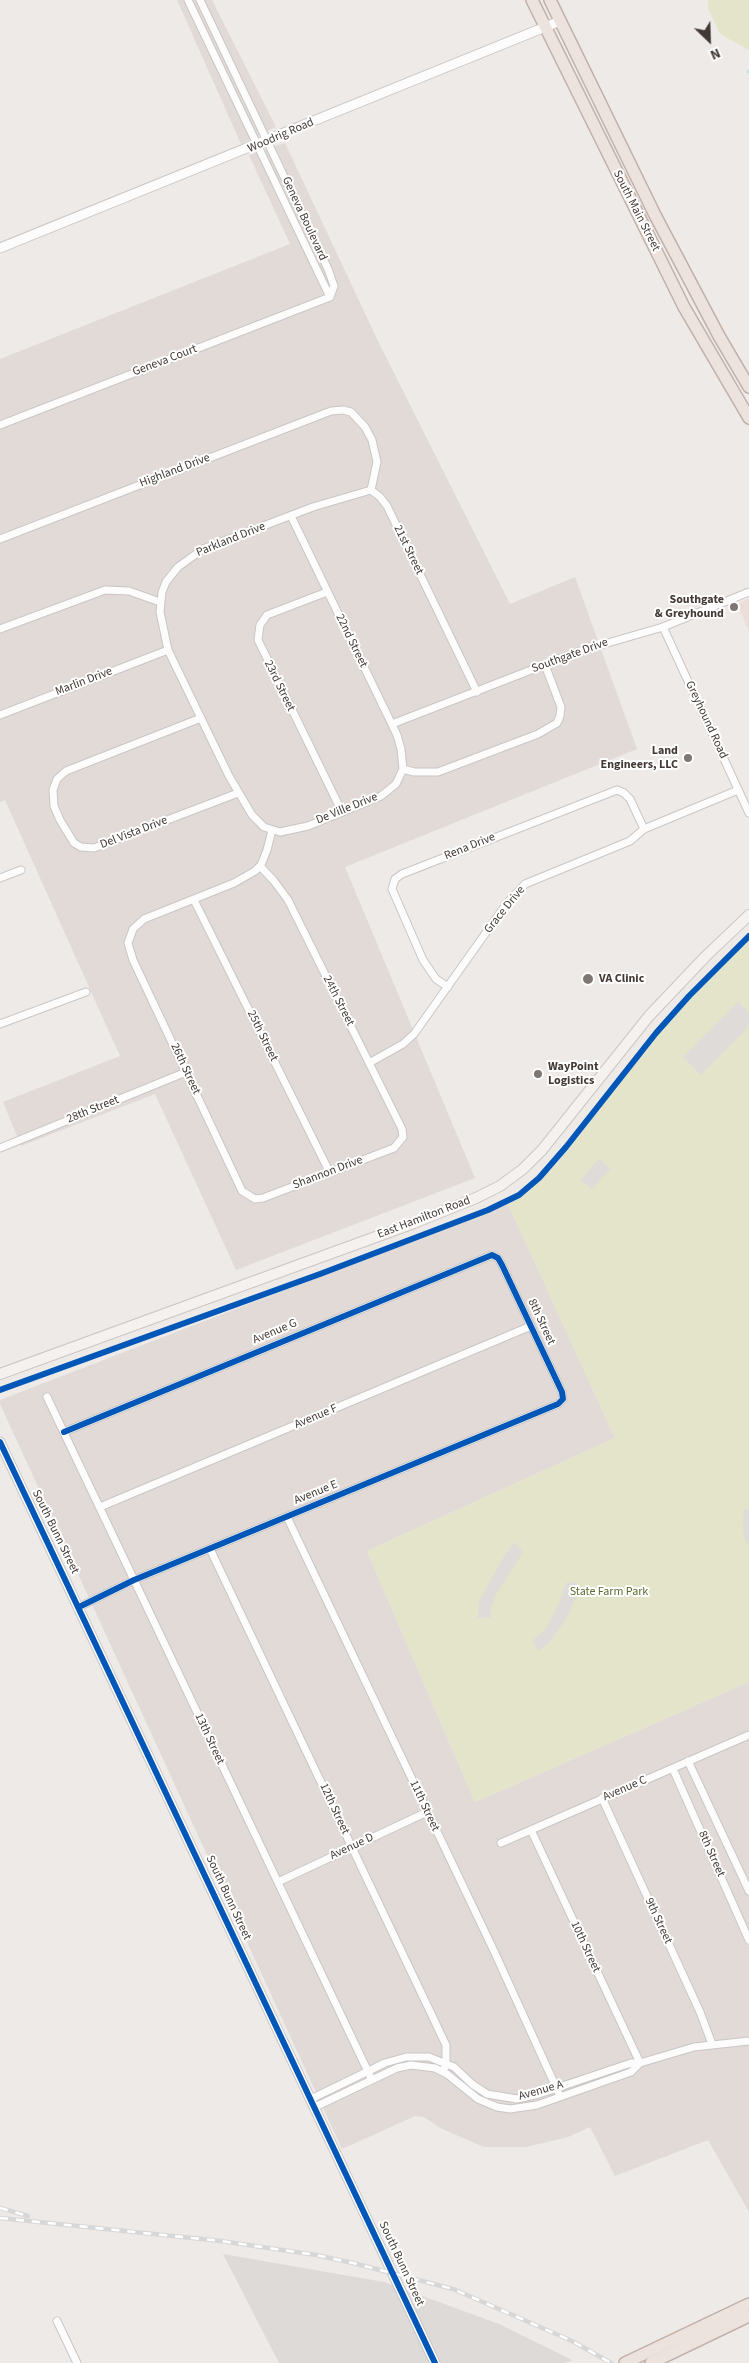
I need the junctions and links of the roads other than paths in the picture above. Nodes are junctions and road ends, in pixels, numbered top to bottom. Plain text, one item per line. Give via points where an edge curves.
1 (188, 0) edge
2 (200, 0) edge
3 (532, 0) edge
4 (550, 0) edge
5 (560, 21) junction
6 (546, 28) junction
7 (225, 52) junction
8 (215, 57) junction
9 (268, 141) junction
10 (258, 145) junction
11 (0, 248) edge
12 (330, 297) junction
13 (749, 387) edge
14 (749, 418) edge
15 (0, 425) edge
16 (371, 490) junction
17 (291, 516) junction
18 (0, 539) edge
19 (327, 592) junction
20 (749, 592) edge
21 (160, 602) junction
22 (663, 627) junction
23 (0, 629) edge
24 (168, 650) junction
25 (545, 665) junction
26 (477, 692) junction
27 (0, 715) edge
28 (201, 718) junction
29 (392, 724) junction
30 (403, 768) junction
31 (738, 790) junction
32 (238, 793) junction
33 (342, 812) junction
34 (749, 814) edge
35 (644, 829) junction
36 (272, 830) junction
37 (260, 866) junction
38 (21, 870) dead end
39 (0, 878) edge
40 (194, 900) junction
41 (749, 915) edge
42 (448, 987) junction
43 (86, 992) dead end
44 (0, 1024) edge
45 (369, 1063) junction
46 (186, 1072) junction
47 (401, 1142) joint
48 (0, 1148) edge
49 (330, 1173) junction
50 (252, 1198) joint
51 (494, 1256) joint
52 (531, 1326) junction
53 (0, 1374) edge
54 (47, 1397) dead end
55 (562, 1400) joint
56 (64, 1432) junction
57 (0, 1442) edge
58 (100, 1507) junction
59 (287, 1517) junction
60 (210, 1549) junction
61 (134, 1580) junction
62 (78, 1607) junction
63 (749, 1735) edge
64 (688, 1761) junction
65 (673, 1768) junction
66 (602, 1798) junction
67 (427, 1812) junction
68 (532, 1830) junction
69 (501, 1843) dead end
70 (352, 1847) junction
71 (278, 1882) junction
72 (749, 1892) edge
73 (749, 1940) edge
74 (749, 2041) edge
75 (712, 2044) junction
76 (640, 2063) junction
77 (446, 2064) junction
78 (369, 2072) junction
79 (443, 2072) junction
80 (372, 2080) junction
81 (557, 2088) junction
82 (560, 2096) junction
83 (313, 2103) junction
84 (749, 2304) edge
85 (749, 2316) edge
86 (57, 2321) dead end
87 (77, 2363) edge
88 (435, 2363) edge
89 (625, 2363) edge
90 (651, 2363) edge

1 - 8 street
2 - 7 street, Geneva Boulevard
3 - 6 highway, South Main Street
4 - 5 highway, South Main Street
5 - 6 street, Woodrig Road
5 - 13 highway, South Main Street via 655,215
6 - 9 street, Woodrig Road via 455,62
6 - 14 highway, South Main Street via 684,307
7 - 8 street
7 - 9 street, Geneva Boulevard
8 - 10 street
9 - 10 street, Woodrig Road
9 - 12 street, Geneva Boulevard via 332,280 334,286
10 - 11 street, Woodrig Road
10 - 12 street
12 - 15 street, Geneva Court
16 - 17 street, Parkland Drive
16 - 18 street, Highland Drive via 376,471 375,454 365,427 351,412 331,410
16 - 26 street, 21st Street via 387,506
17 - 19 street, 22nd Street
17 - 21 street, Parkland Drive via 194,554 170,576
19 - 29 street, 22nd Street
19 - 33 street, 23rd Street via 267,615 260,625 258,640
20 - 22 street, Southgate Drive
21 - 23 street via 129,591 105,590
21 - 24 street
22 - 25 street, Southgate Drive via 606,642
22 - 31 street, Greyhound Road
24 - 27 street, Marlin Drive
24 - 28 street
25 - 26 street, Southgate Drive
25 - 30 street via 561,708 557,723 538,734 438,772 414,772
26 - 29 street, Southgate Drive
28 - 32 street
28 - 32 street, Del Vista Drive via 60,775 52,795 64,827 74,843 94,848
29 - 30 street, 22nd Street via 401,748
30 - 33 street, De Ville Drive via 396,784 386,793
31 - 34 street, Greyhound Road
31 - 35 street, Grace Drive
32 - 36 street via 252,815
33 - 36 street, De Ville Drive via 289,831
35 - 42 street, Grace Drive via 630,841 525,884 507,903
35 - 42 street, Rena Drive via 630,799 617,790 395,879 392,889 424,960 436,979
36 - 37 street
37 - 40 street via 234,883
37 - 45 street, 24th Street via 288,900
38 - 39 street
40 - 46 street, 26th Street via 144,919 133,929 128,947
40 - 49 street, 25th Street
41 - 53 main road, East Hamilton Road via 649,1016 542,1150 500,1186 414,1223
42 - 45 street, Grace Drive via 409,1039
43 - 44 street
45 - 47 street, 24th Street via 402,1129
46 - 48 street, 28th Street
46 - 50 street, 26th Street via 242,1191
47 - 49 street, Shannon Drive via 394,1148
49 - 50 street, Shannon Drive via 263,1198
51 - 52 street, 8th Street via 502,1265
51 - 56 street, Avenue G
52 - 55 street, 8th Street via 562,1392
52 - 58 street, Avenue F
54 - 56 street, 13th Street
55 - 59 street, Avenue E
56 - 58 street, 13th Street
57 - 62 street, South Bunn Street
58 - 61 street, 13th Street
59 - 60 street, Avenue E
59 - 67 street, 11th Street
60 - 61 street, Avenue E
60 - 70 street, 12th Street
61 - 62 street, Avenue E
61 - 71 street, 13th Street
62 - 83 street, South Bunn Street
63 - 64 street, Avenue C
64 - 65 street, Avenue C
64 - 72 street, 8th Street
65 - 66 street, Avenue C
65 - 73 street, 8th Street
66 - 68 street, Avenue C
66 - 75 street, 9th Street
67 - 70 street, Avenue D
67 - 81 street, 11th Street
68 - 69 street, Avenue C
68 - 76 street, 10th Street
70 - 71 street, Avenue D
70 - 77 street, 12th Street via 446,2044
71 - 78 street, 13th Street
74 - 75 street, Avenue A
75 - 76 street, Avenue A
76 - 81 street, Avenue A via 631,2063
76 - 82 street, Avenue A via 631,2072
77 - 78 street, Avenue A via 429,2058 406,2056
77 - 79 street, 12th Street
77 - 81 street, Avenue A via 487,2094 497,2097 516,2099
78 - 80 street, 13th Street
78 - 83 street, Avenue A
79 - 80 street, Avenue A via 411,2065
79 - 82 street, Avenue A via 478,2100 497,2107 521,2108
80 - 83 street, Avenue A
81 - 82 street, 11th Street
83 - 88 street, South Bunn Street
84 - 89 highway
85 - 90 highway
86 - 87 street

